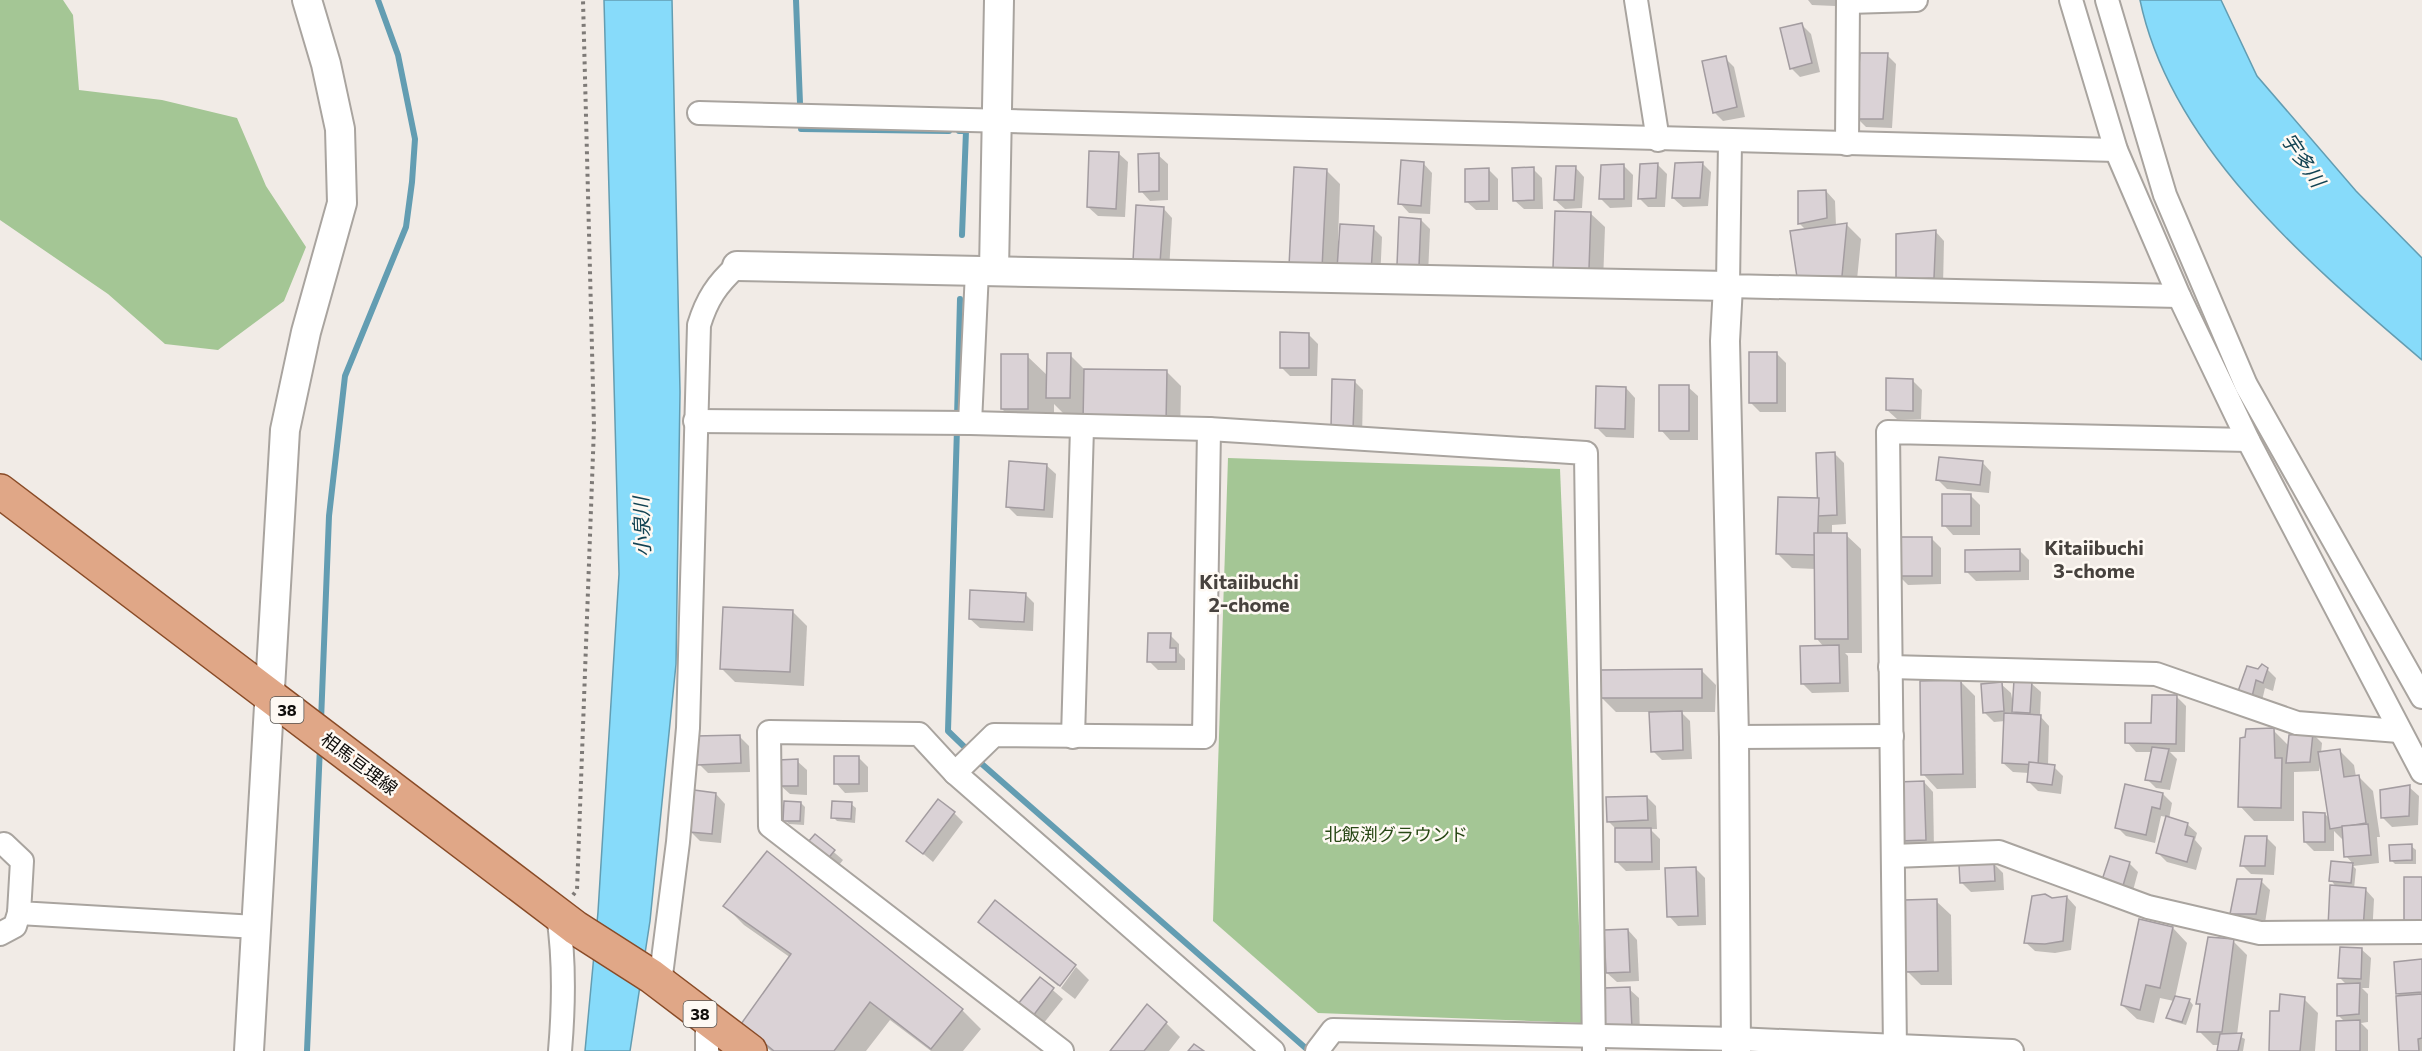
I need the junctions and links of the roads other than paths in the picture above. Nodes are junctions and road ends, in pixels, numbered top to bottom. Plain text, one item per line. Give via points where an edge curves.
1 (307, 0) edge
2 (999, 0) edge
3 (1636, 0) edge
4 (1916, 0) edge
5 (2071, 0) edge
6 (2107, 0) edge
7 (1848, 1) edge
8 (699, 113) dead end
9 (998, 119) junction
10 (1658, 140) junction
11 (1730, 141) junction
12 (2113, 141) junction
13 (1847, 144) junction
14 (2153, 156) junction
15 (2145, 218) junction
16 (737, 266) joint
17 (985, 271) junction
18 (1728, 286) junction
19 (2179, 296) junction
20 (695, 421) junction
21 (961, 423) junction
22 (1082, 428) junction
23 (1209, 429) junction
24 (2248, 440) junction
25 (0, 491) edge
26 (1890, 667) junction
27 (2422, 697) edge
28 (271, 698) junction
29 (2400, 731) junction
30 (1892, 736) junction
31 (1073, 737) junction
32 (1734, 737) junction
33 (958, 770) junction
34 (2422, 772) edge
35 (4, 844) dead end
36 (1893, 856) junction
37 (19, 913) junction
38 (567, 921) junction
39 (257, 927) junction
40 (2422, 932) edge
41 (0, 934) edge
42 (655, 979) junction
43 (707, 1019) junction
44 (1471, 1042) edge
45 (1594, 1044) edge
46 (1736, 1045) edge
47 (1319, 1048) edge
48 (1895, 1048) edge
49 (249, 1051) edge
50 (560, 1051) edge
51 (707, 1051) edge
52 (750, 1051) edge
53 (1062, 1051) edge
54 (1274, 1051) edge
55 (2012, 1051) edge

1 - 28 street via 340,129 342,203 306,332 285,430
2 - 9 street
3 - 10 street
4 - 7 street
5 - 12 street
6 - 14 street
7 - 13 street
8 - 9 street
9 - 10 street
9 - 17 street
10 - 11 street
11 - 13 street
11 - 18 street
12 - 13 street
12 - 14 street
12 - 15 street
14 - 15 street
14 - 27 street via 2165,195 2246,385
15 - 19 street
16 - 17 street
16 - 20 street via 707,300 699,326
17 - 18 street
17 - 21 street
18 - 19 street
18 - 32 street via 1725,341
19 - 24 street
20 - 21 street
20 - 42 street via 688,728 678,842
21 - 22 street
22 - 23 street
22 - 31 street
23 - 31 street via 1204,737
23 - 45 street via 1586,453
24 - 26 street via 1888,432
24 - 29 street
25 - 28 main road, 相馬亘理線 / 38
26 - 29 street via 2156,674 2297,723
26 - 30 street
28 - 38 main road, 相馬亘理線 / 38
28 - 39 street
29 - 34 street
30 - 32 street
30 - 36 street
31 - 33 street via 994,735
32 - 46 street
33 - 53 street via 919,734 769,732 770,826
33 - 54 street
35 - 37 street via 22,861
36 - 40 street via 1999,852 2148,907 2260,933
36 - 48 street
37 - 39 street
37 - 41 street via 15,926
38 - 42 main road, 38
38 - 50 street
39 - 49 street
42 - 43 main road, 38
43 - 51 street
43 - 52 main road, 38
44 - 45 street
44 - 47 street via 1333,1030
45 - 46 street
46 - 48 street
48 - 55 street

